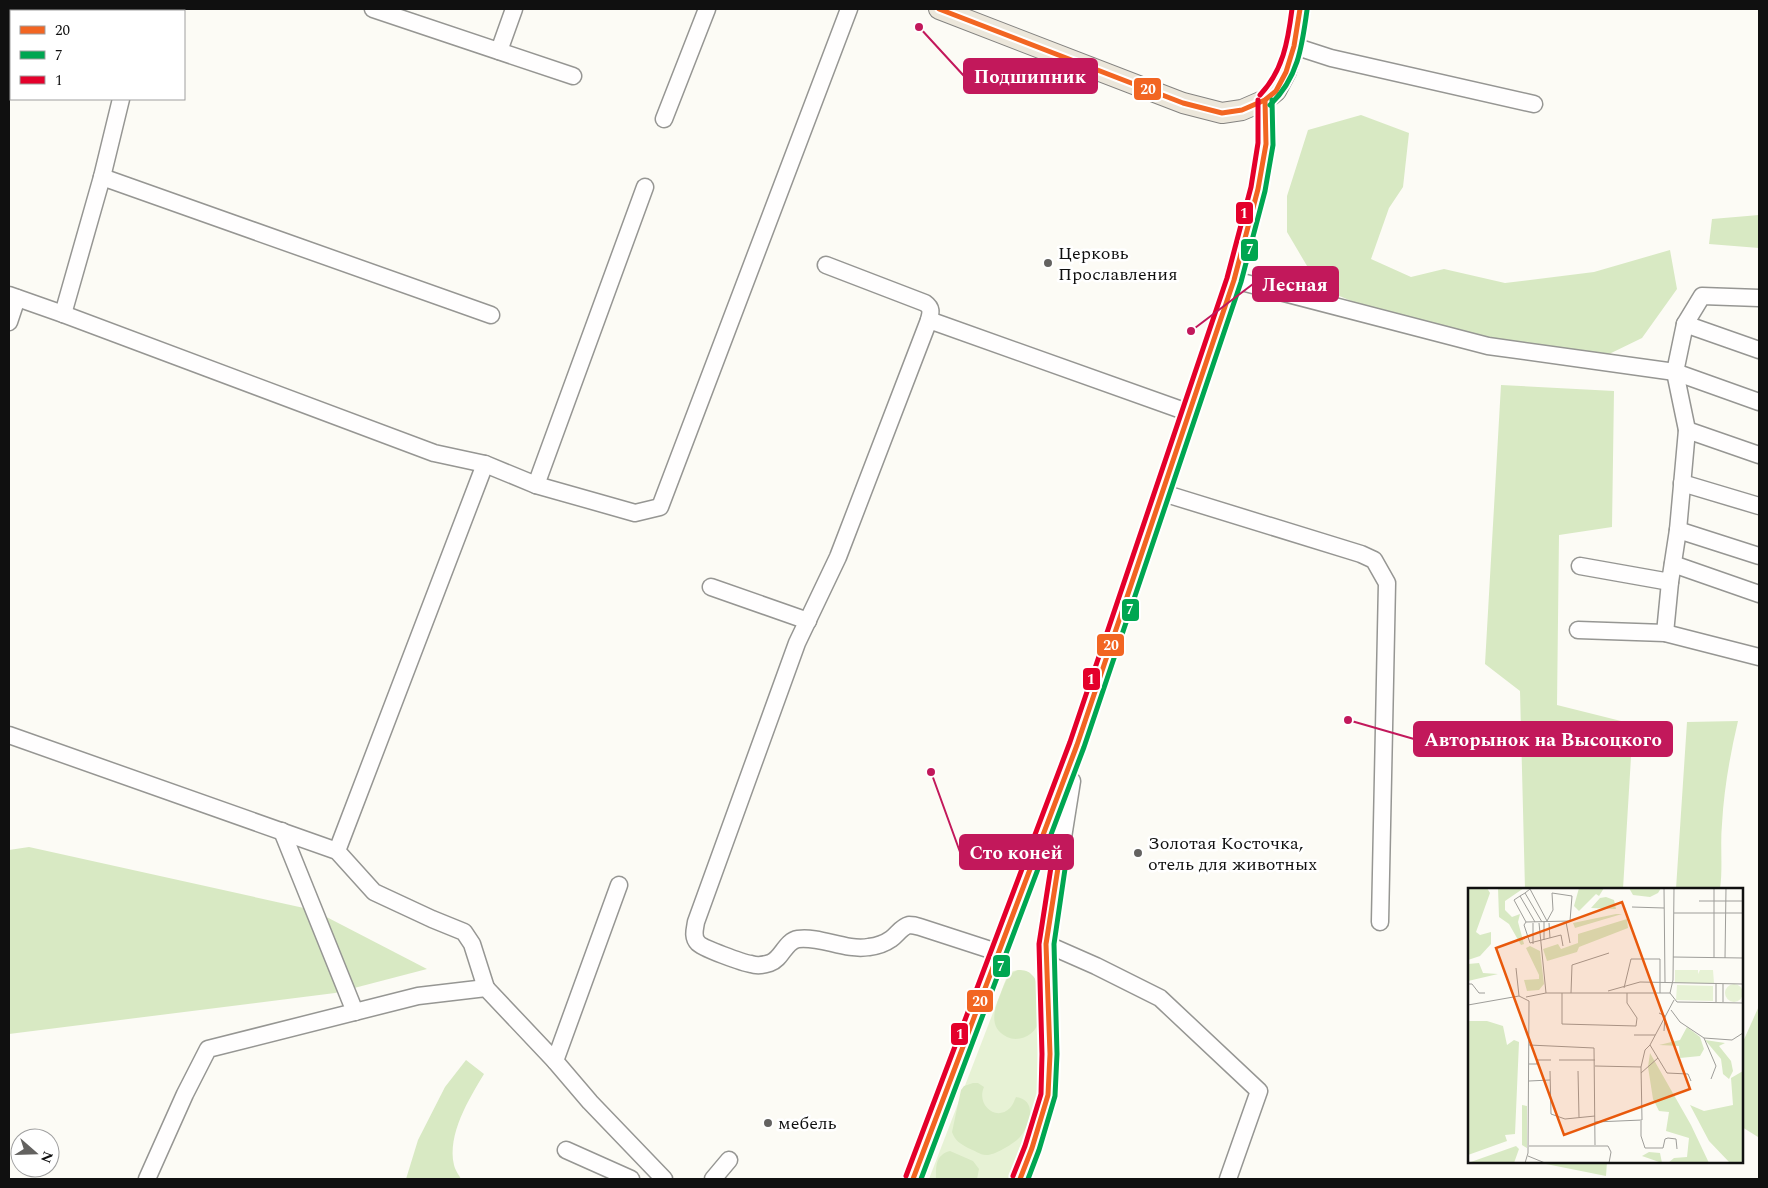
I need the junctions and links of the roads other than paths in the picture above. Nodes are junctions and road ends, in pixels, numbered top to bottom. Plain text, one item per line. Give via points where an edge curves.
1 (372, 9) edge
2 (514, 9) edge
3 (707, 9) edge
4 (849, 9) edge
5 (940, 9) edge
6 (1300, 9) edge
7 (1294, 46) junction
8 (499, 51) junction
9 (573, 76) dead end
10 (122, 100) edge
11 (1265, 100) junction
12 (1534, 104) dead end
13 (664, 119) dead end
14 (102, 177) junction
15 (645, 187) dead end
16 (826, 265) dead end
17 (1234, 280) junction
18 (13, 297) edge
19 (1759, 298) edge
20 (63, 314) junction
21 (491, 315) dead end
22 (929, 320) junction
23 (9, 322) edge
24 (1685, 324) junction
25 (1759, 350) edge
26 (1675, 372) junction
27 (1759, 402) edge
28 (1190, 413) junction
29 (1687, 430) junction
30 (1759, 455) edge
31 (485, 464) junction
32 (1682, 483) junction
33 (536, 485) junction
34 (1163, 493) junction
35 (1759, 506) edge
36 (1678, 530) junction
37 (1759, 556) edge
38 (1673, 564) junction
39 (1580, 566) dead end
40 (1670, 582) junction
41 (711, 587) dead end
42 (1759, 594) edge
43 (808, 621) junction
44 (1578, 630) dead end
45 (1665, 633) junction
46 (1759, 657) edge
47 (9, 736) edge
48 (1077, 745) junction
49 (282, 832) junction
50 (337, 851) junction
51 (619, 885) dead end
52 (1380, 922) dead end
53 (1046, 944) junction
54 (1000, 953) junction
55 (486, 988) junction
56 (355, 1012) junction
57 (555, 1061) junction
58 (566, 1150) dead end
59 (729, 1160) dead end
60 (147, 1179) edge
61 (631, 1179) edge
62 (664, 1179) edge
63 (713, 1179) edge
64 (913, 1179) edge
65 (1020, 1179) edge
66 (1228, 1179) edge

1 - 8 street
2 - 8 street
3 - 13 street
4 - 33 street via 660,507 635,513
5 - 11 main road via 1205,110 1222,113 1242,110
6 - 7 main road
7 - 11 main road via 1276,91
7 - 12 street via 1331,58
8 - 9 street
10 - 14 street
11 - 17 street via 1266,144 1258,189
14 - 20 street
14 - 21 street
15 - 33 street
16 - 22 street via 925,302 931,311
17 - 26 street via 1488,346
17 - 28 street
18 - 20 street
18 - 23 street
19 - 24 street via 1702,296
20 - 31 street via 434,454
22 - 28 street
22 - 43 street via 838,557
24 - 25 street
24 - 26 street
26 - 27 street
26 - 29 street
28 - 34 street
29 - 30 street
29 - 32 street
31 - 33 street
31 - 50 street
32 - 35 street
32 - 36 street
34 - 48 street
34 - 52 street via 1361,554 1374,560 1387,583
36 - 37 street
36 - 38 street
38 - 40 street
38 - 42 street
39 - 40 street
40 - 45 street
41 - 43 street
43 - 54 street via 797,643 696,922 694,934 698,943 752,964 763,965 780,956 795,940 868,948 892,939 909,925
44 - 45 street
45 - 46 street
47 - 49 street
48 - 53 street
48 - 54 street
49 - 50 street
49 - 56 street
50 - 55 street via 374,892 464,932 472,944
51 - 57 street
53 - 65 street via 1050,1012 1048,1095
53 - 66 street via 1160,998 1259,1091
54 - 64 street
55 - 56 street via 418,996
55 - 57 street
56 - 60 street via 208,1049
57 - 62 street
58 - 61 street
59 - 63 street

